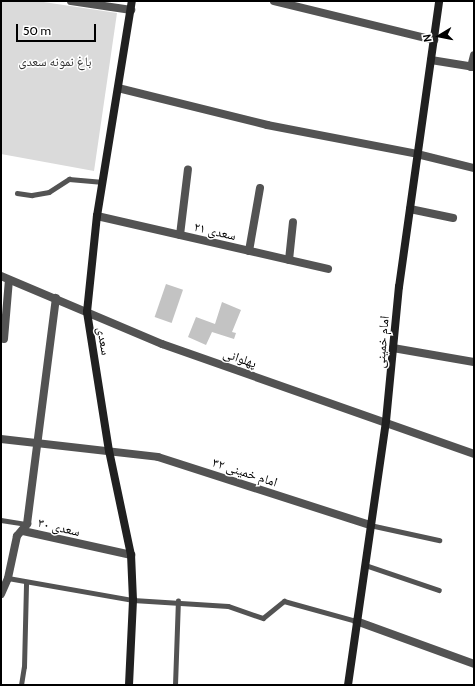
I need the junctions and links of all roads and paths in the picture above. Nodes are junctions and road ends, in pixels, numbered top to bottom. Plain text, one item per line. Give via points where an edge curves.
1 (71, 1) edge
2 (132, 1) edge
3 (274, 1) edge
4 (439, 1) edge
5 (131, 10) junction
6 (434, 40) junction
7 (474, 55) edge
8 (431, 60) junction
9 (473, 67) edge
10 (118, 88) junction
11 (418, 154) junction
12 (474, 168) edge
13 (188, 169) dead end
14 (103, 182) junction
15 (260, 188) dead end
16 (17, 193) dead end
17 (410, 209) junction
18 (97, 216) junction
19 (453, 218) dead end
20 (293, 222) dead end
21 (180, 235) junction
22 (248, 251) junction
23 (288, 260) junction
24 (328, 269) dead end
25 (1, 276) edge
26 (9, 280) junction
27 (56, 298) junction
28 (88, 312) junction
29 (4, 339) dead end
30 (393, 348) junction
31 (474, 362) edge
32 (386, 421) junction
33 (1, 439) edge
34 (38, 443) junction
35 (110, 451) junction
36 (474, 454) edge
37 (1, 520) edge
38 (370, 525) junction
39 (25, 527) junction
40 (439, 540) dead end
41 (131, 555) junction
42 (364, 564) junction
43 (8, 578) junction
44 (26, 583) junction
45 (439, 590) dead end
46 (1, 594) edge
47 (133, 600) junction
48 (178, 601) junction
49 (356, 621) junction
50 (474, 664) edge
51 (21, 685) edge
52 (129, 685) edge
53 (175, 685) edge
54 (348, 685) edge

1 - 5 street
2 - 5 main road, سعدی
3 - 6 street
4 - 6 main road, امام خمینی
5 - 10 main road, سعدی
6 - 8 main road, امام خمینی
7 - 9 street
8 - 9 street
8 - 11 main road, امام خمینی
10 - 11 street via 267,125
10 - 14 main road, سعدی
11 - 12 street
11 - 17 main road, امام خمینی
13 - 21 street
14 - 16 lane via 69,179 49,192 32,195
14 - 18 main road, سعدی
15 - 22 street
17 - 19 street
17 - 30 main road, امام خمینی
18 - 21 street, سعدی ۲۱
18 - 28 main road, سعدی
20 - 23 street
21 - 22 street, سعدی ۲۱
22 - 23 street, سعدی ۲۱
23 - 24 street, سعدی ۲۱
25 - 26 street, پهلوانی
26 - 27 street, پهلوانی
26 - 29 street
27 - 28 street, پهلوانی
27 - 34 street, سعدی ۳۰
28 - 32 street, پهلوانی via 162,344
28 - 35 main road, سعدی
30 - 31 street
30 - 32 main road, امام خمینی
32 - 36 street, پهلوانی
32 - 38 main road, امام خمینی
33 - 34 street, امام خمینی ۳۲
34 - 35 street, امام خمینی ۳۲
34 - 39 street, سعدی ۳۰
35 - 38 street, امام خمینی ۳۲ via 158,457
35 - 41 main road, سعدی
37 - 39 lane
38 - 40 lane
38 - 42 main road, امام خمینی
39 - 41 street, سعدی ۳۰
39 - 43 street via 17,536
41 - 47 main road, سعدی
42 - 45 lane
42 - 49 main road, امام خمینی
43 - 44 lane
43 - 46 street
44 - 47 lane
44 - 51 lane via 24,667
47 - 48 lane
47 - 52 main road, سعدی
48 - 49 lane via 228,606 264,618 284,601
48 - 53 lane
49 - 50 street
49 - 54 main road, امام خمینی

